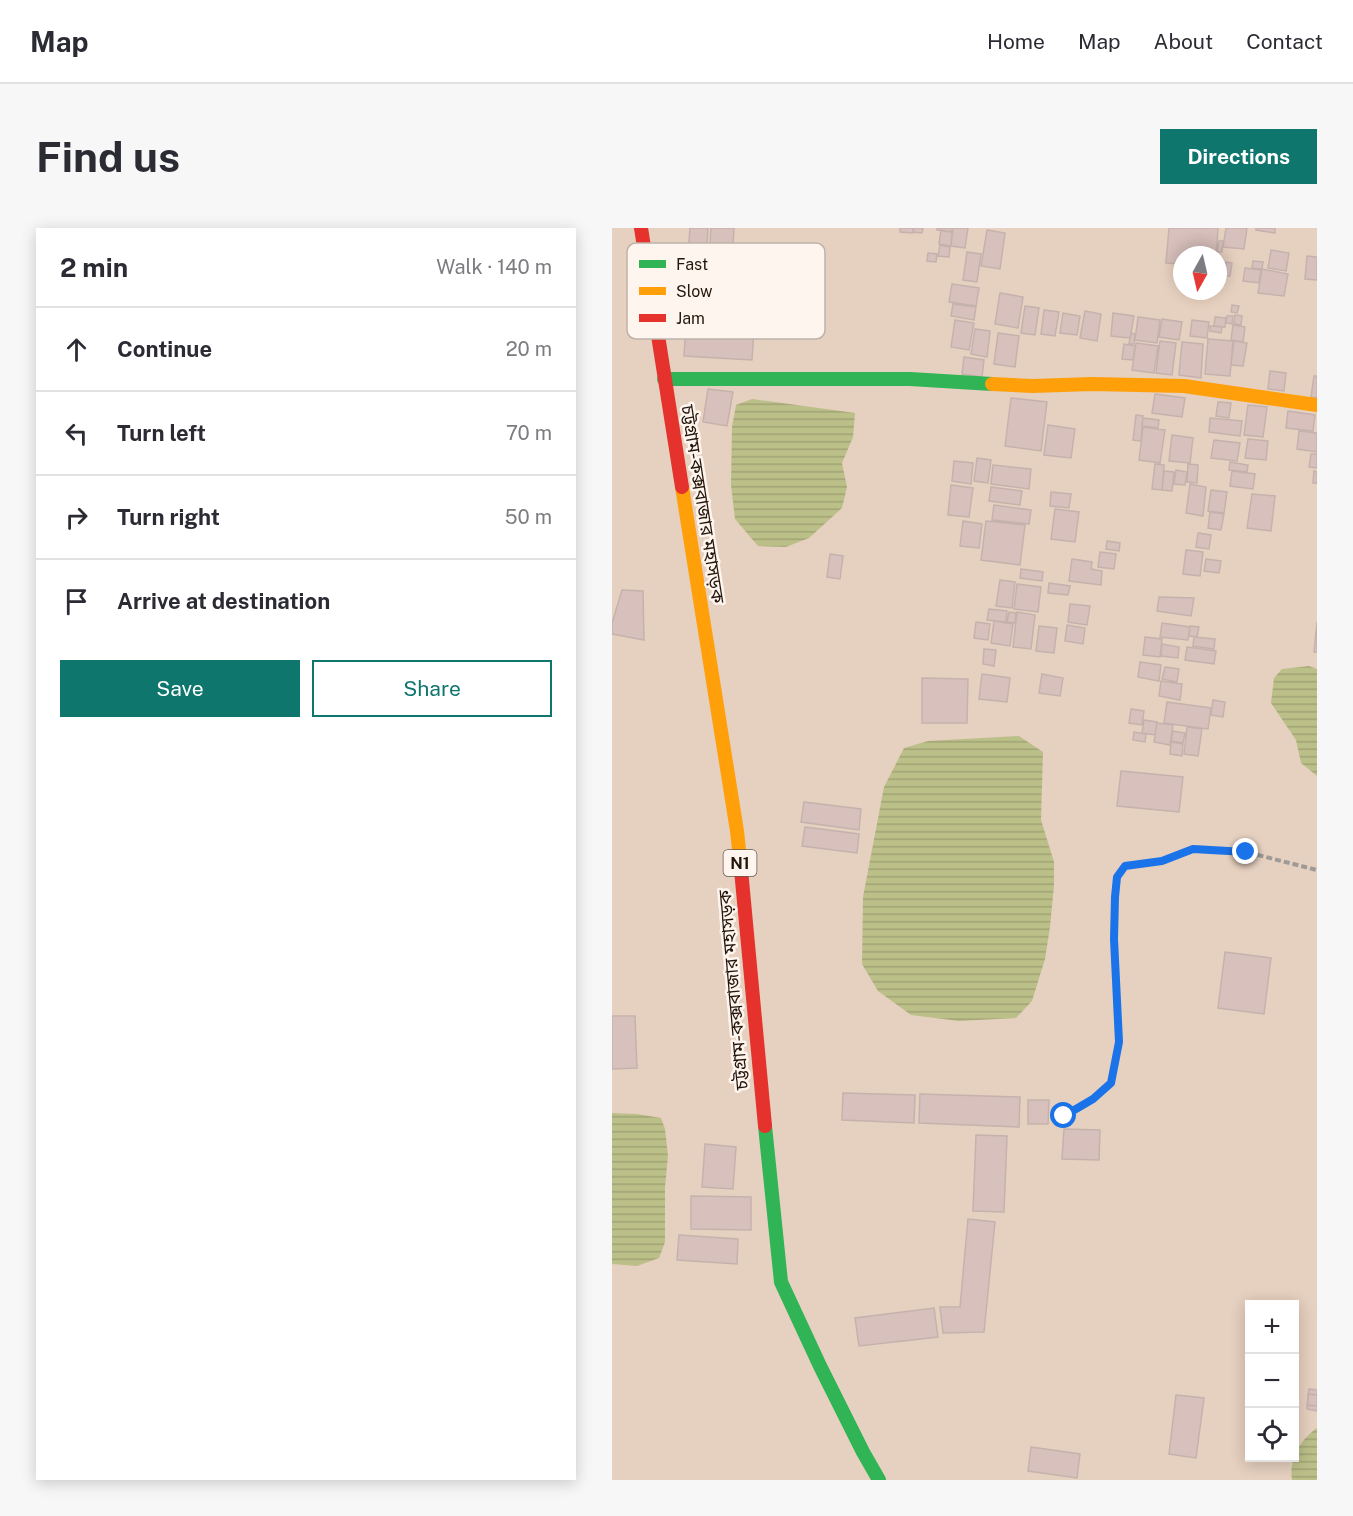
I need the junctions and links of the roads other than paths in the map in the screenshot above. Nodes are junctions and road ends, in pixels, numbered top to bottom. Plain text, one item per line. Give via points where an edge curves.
1 (641, 228) edge
2 (643, 243) edge
3 (658, 339) edge
4 (664, 379) junction
5 (1317, 405) edge
6 (879, 1480) edge

1 - 2 main road, চট্টগ্রাম-কক্সবাজার মহাসড়ক / N1
3 - 4 main road, চট্টগ্রাম-কক্সবাজার মহাসড়ক / N1
4 - 5 main road via 910,379 1033,386 1184,386
4 - 6 main road, চট্টগ্রাম-কক্সবাজার মহাসড়ক / N1 via 737,831 781,1282

